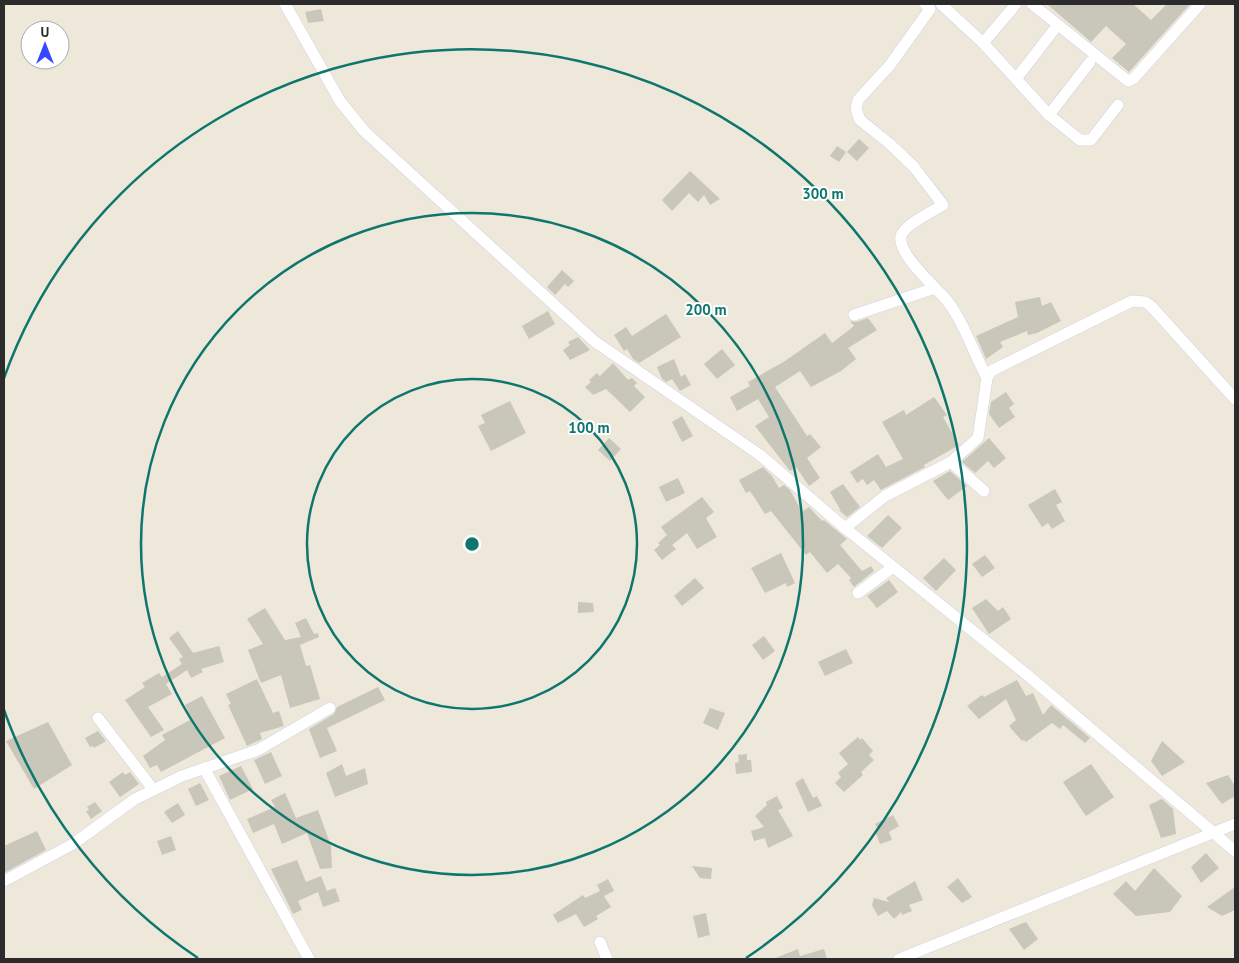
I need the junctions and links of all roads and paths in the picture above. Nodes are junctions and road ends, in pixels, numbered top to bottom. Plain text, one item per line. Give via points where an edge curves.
1 (285, 4) edge
2 (925, 4) edge
3 (1016, 4) edge
4 (1032, 4) edge
5 (1200, 4) edge
6 (948, 6) edge
7 (1053, 31) dead end
8 (983, 43) junction
9 (1090, 62) dead end
10 (1016, 79) junction
11 (1118, 105) dead end
12 (1049, 115) junction
13 (935, 288) junction
14 (854, 315) dead end
15 (987, 378) junction
16 (1235, 399) edge
17 (951, 462) junction
18 (984, 491) dead end
19 (845, 528) junction
20 (893, 567) junction
21 (858, 593) dead end
22 (330, 708) dead end
23 (98, 718) dead end
24 (204, 768) junction
25 (153, 789) junction
26 (1235, 824) edge
27 (1214, 833) junction
28 (1235, 851) edge
29 (4, 881) edge
30 (600, 942) dead end
31 (308, 959) edge
32 (607, 959) edge
33 (898, 959) edge

1 - 19 street via 340,100 364,131 594,341 740,439
2 - 13 street via 930,9 890,66 858,100 856,109 860,120 914,167 943,205 906,228 901,239 908,257
3 - 8 street
4 - 5 street via 1128,81
6 - 8 street
7 - 10 street
8 - 10 street
9 - 12 street
10 - 12 street
11 - 12 street via 1087,141 1080,140
13 - 14 street
13 - 15 street via 954,312
15 - 16 street via 991,371 1126,302 1138,300 1151,306
15 - 17 street via 978,438
17 - 18 street
17 - 19 street via 885,496
19 - 20 street
20 - 21 street
20 - 27 street
22 - 24 street via 258,750
23 - 25 street
24 - 25 street
24 - 31 street
25 - 29 street via 73,844
26 - 27 street
27 - 28 street
27 - 33 street
30 - 32 street

